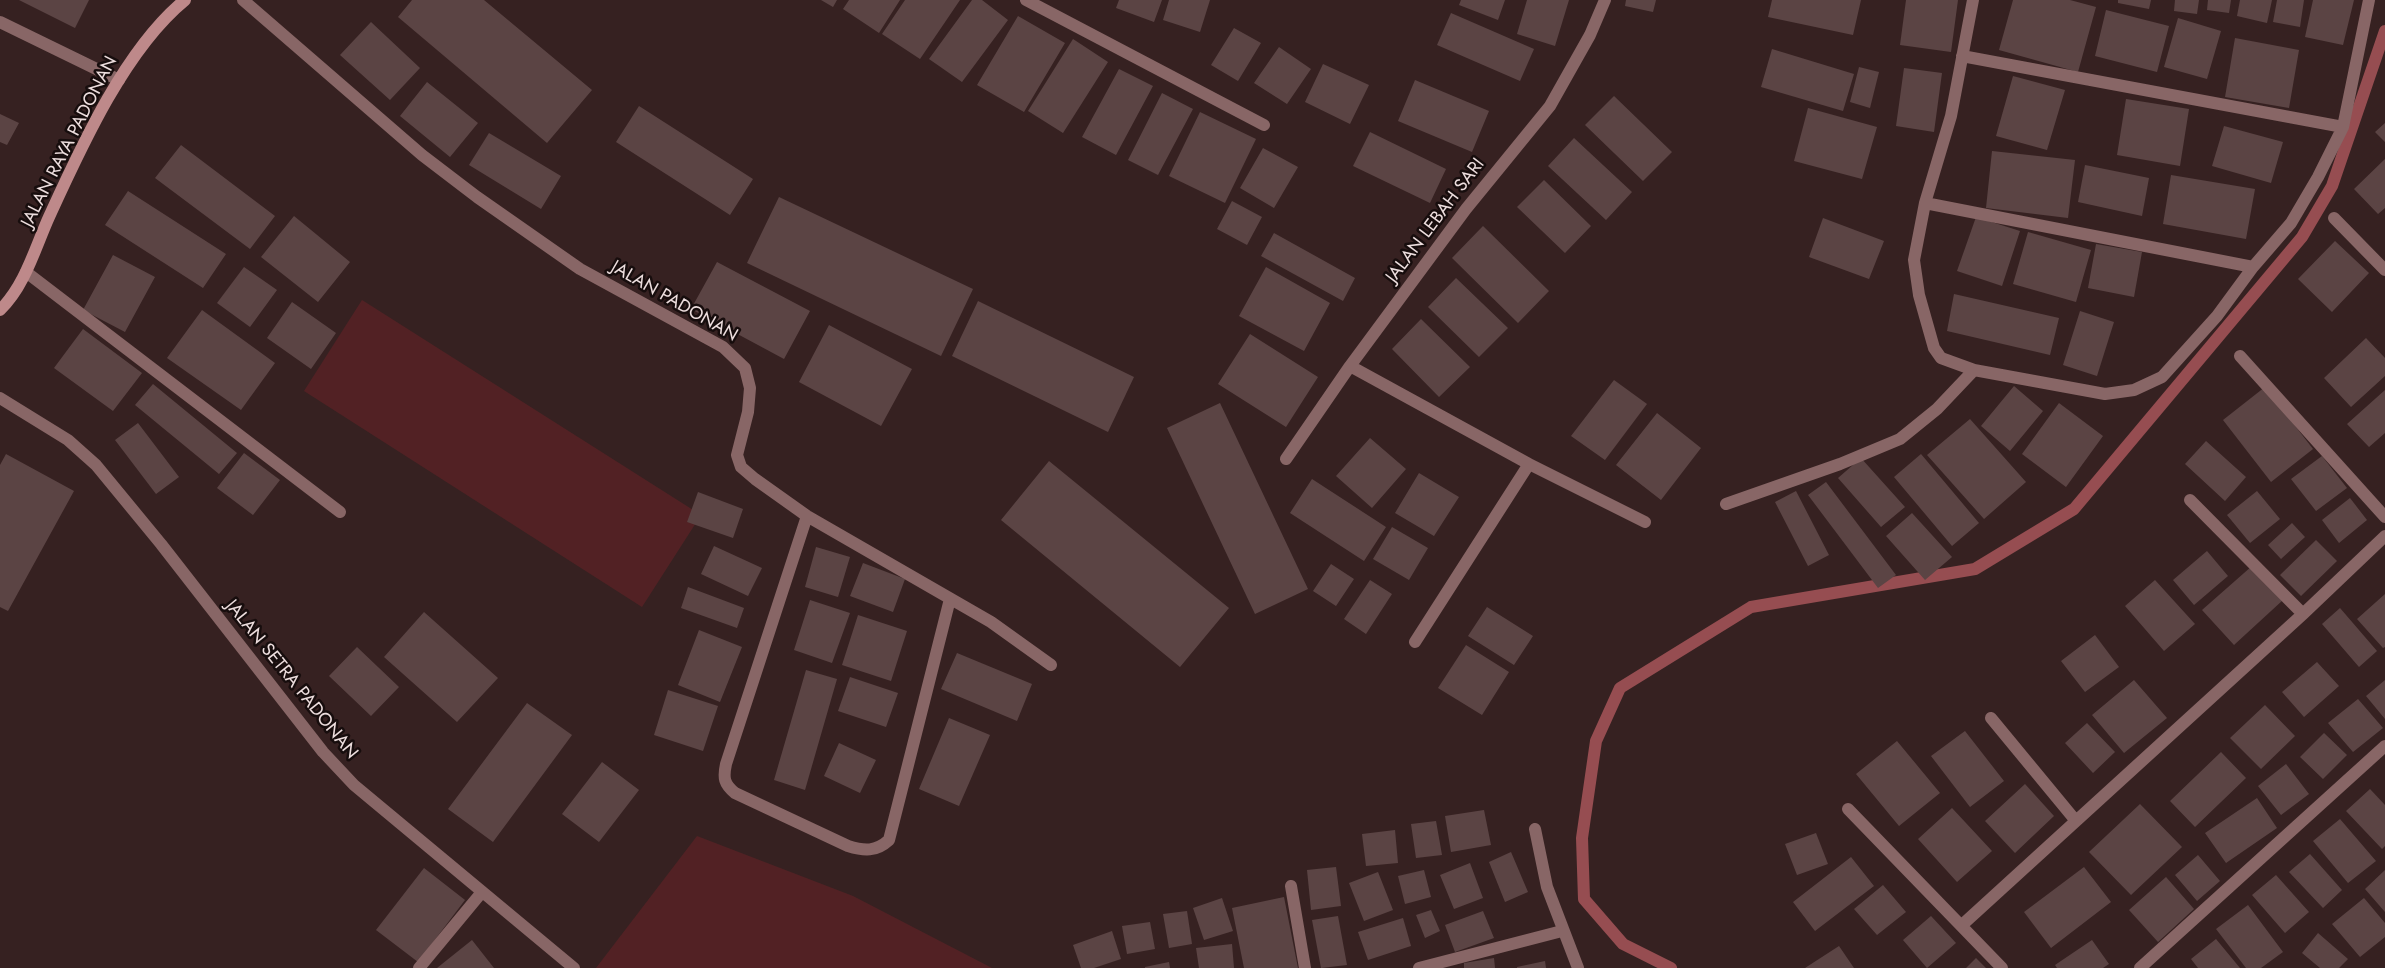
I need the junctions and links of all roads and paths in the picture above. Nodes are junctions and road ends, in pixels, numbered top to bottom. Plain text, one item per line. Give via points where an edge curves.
1 (184, 0) edge
2 (243, 0) edge
3 (1026, 0) edge
4 (1605, 0) edge
5 (1974, 0) edge
6 (2369, 0) edge
7 (0, 22) edge
8 (1962, 56) junction
9 (119, 80) junction
10 (1264, 126) dead end
11 (2343, 127) junction
12 (1925, 202) junction
13 (2334, 218) dead end
14 (2253, 267) junction
15 (2385, 270) edge
16 (26, 272) junction
17 (0, 310) edge
18 (2240, 356) dead end
19 (1350, 366) junction
20 (1974, 370) junction
21 (0, 398) edge
22 (1286, 459) dead end
23 (1528, 464) junction
24 (2190, 500) dead end
25 (1726, 504) dead end
26 (340, 512) dead end
27 (807, 516) junction
28 (2385, 517) edge
29 (1645, 522) dead end
30 (2385, 536) edge
31 (950, 599) junction
32 (2303, 614) junction
33 (1415, 642) dead end
34 (1052, 665) dead end
35 (1991, 718) dead end
36 (2385, 746) edge
37 (1848, 809) dead end
38 (2076, 821) junction
39 (1535, 829) dead end
40 (1292, 886) dead end
41 (482, 892) junction
42 (1962, 926) junction
43 (1562, 931) junction
44 (419, 968) edge
45 (574, 968) edge
46 (1305, 968) edge
47 (1419, 968) edge
48 (1578, 968) edge
49 (2002, 968) edge
50 (2140, 968) edge

1 - 9 main road, JALAN RAYA PADONAN via 148,38
2 - 27 street, JALAN PADONAN via 422,155 477,196 580,269 723,347 745,368 750,388 737,455 741,468
3 - 10 street
4 - 19 street, JALAN LEBAH SARI via 1590,36 1550,106 1466,209
5 - 8 street
6 - 11 street
7 - 9 street
8 - 11 street
8 - 12 street via 1951,116
9 - 16 main road, JALAN RAYA PADONAN
11 - 14 street via 2291,223
12 - 14 street
12 - 20 street via 1914,260 1924,313 1941,358
13 - 15 street
14 - 20 street via 2217,316 2162,376 2134,390 2104,394
16 - 17 main road, JALAN RAYA PADONAN
16 - 26 street
18 - 28 street
19 - 22 street, JALAN LEBAH SARI
19 - 23 street
20 - 25 street via 1900,439
21 - 41 street, JALAN SETRA PADONAN via 69,440 96,465 323,752 390,817
23 - 29 street
23 - 33 street
24 - 32 street
27 - 31 street, JALAN PADONAN
27 - 31 street via 726,764 723,779 735,793 848,846 873,850 889,840
30 - 32 street
31 - 34 street, JALAN PADONAN
32 - 38 street
35 - 38 street
36 - 50 street
37 - 42 street
38 - 42 street
39 - 43 street via 1547,887
40 - 46 street
41 - 44 street
41 - 45 street, JALAN SETRA PADONAN
42 - 49 street
43 - 47 street
43 - 48 street

